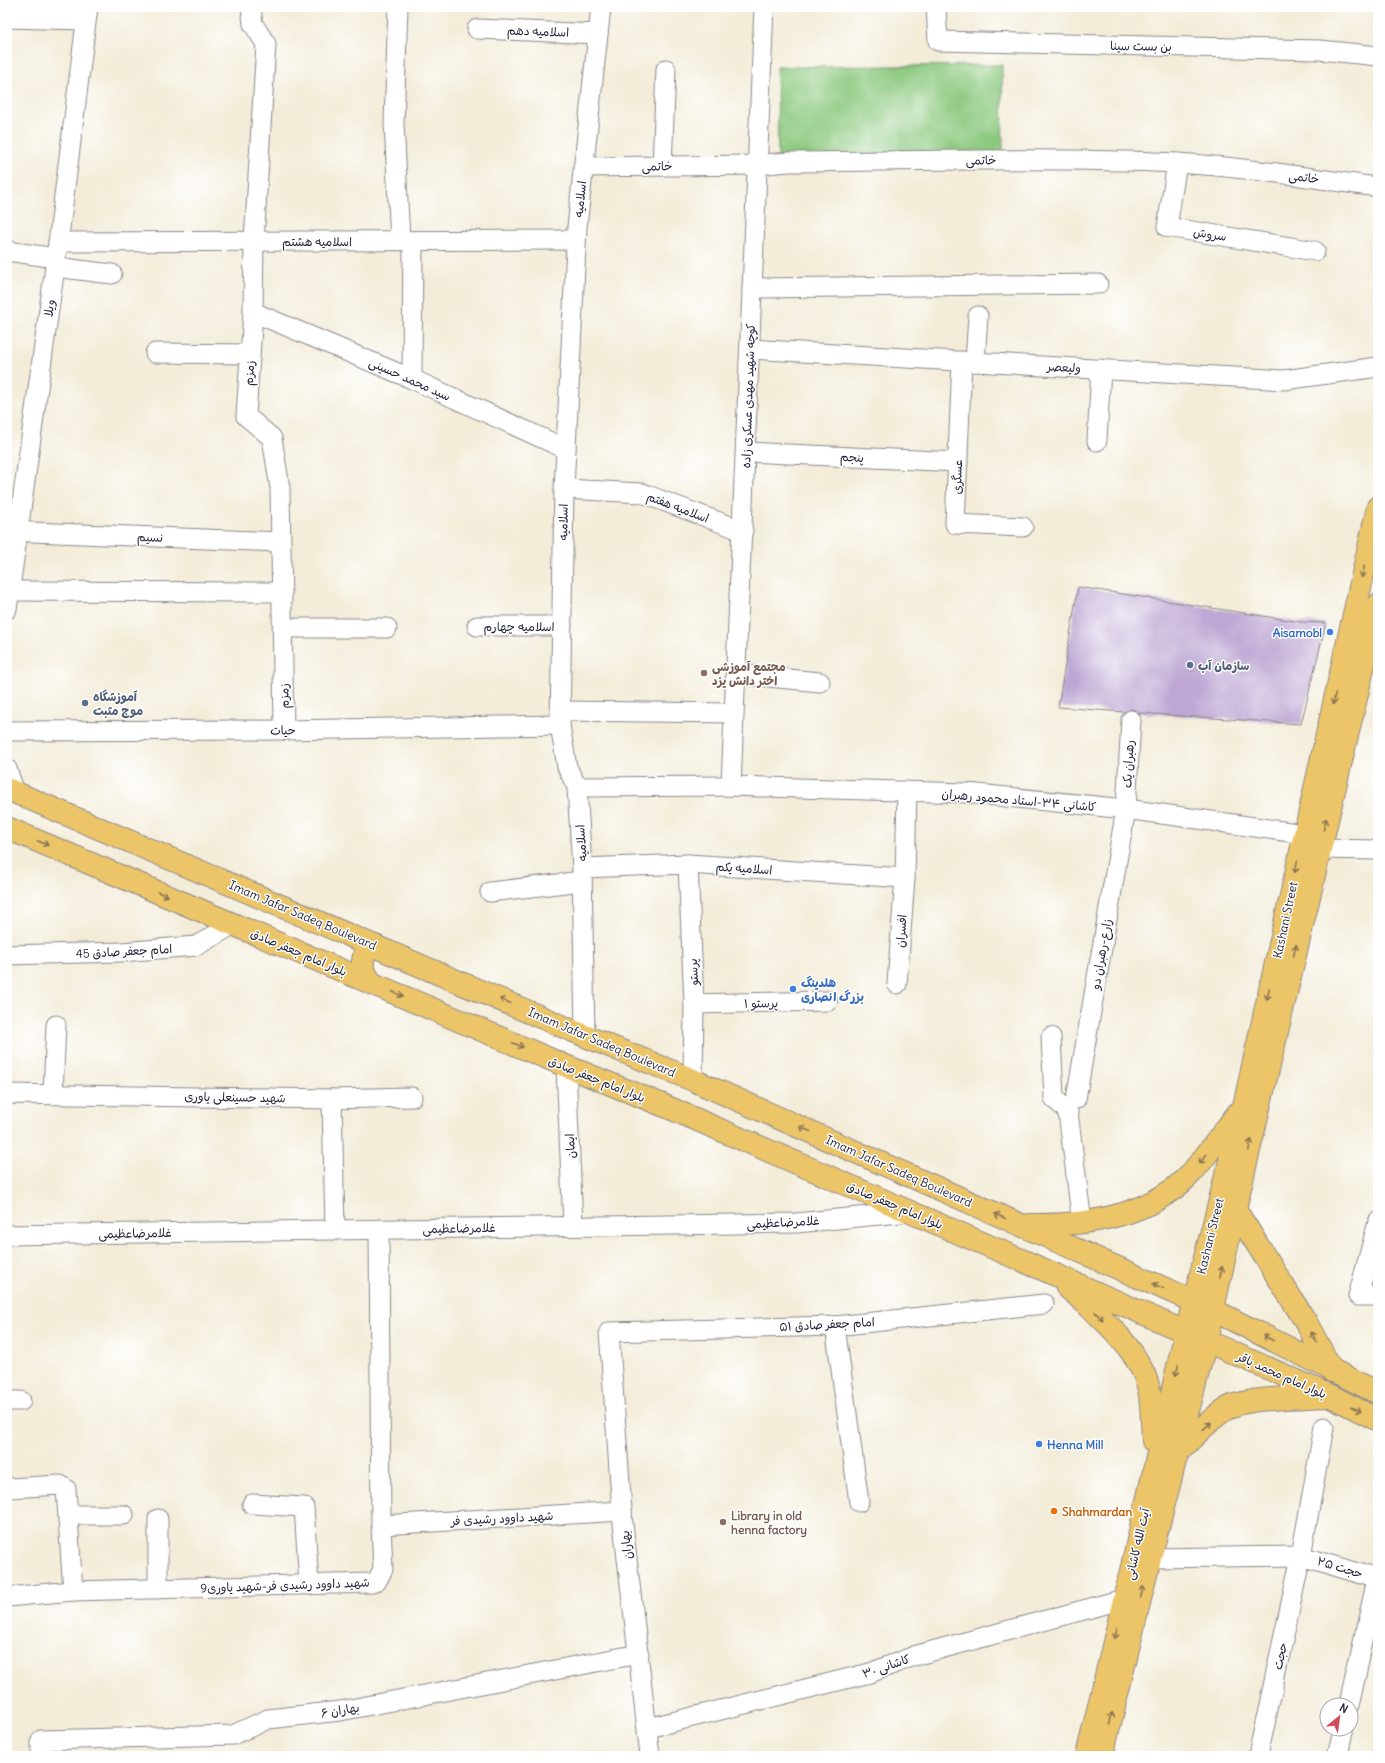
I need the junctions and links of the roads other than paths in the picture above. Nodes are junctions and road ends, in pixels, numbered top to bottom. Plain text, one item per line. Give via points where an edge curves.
1 (251, 7) edge
2 (398, 7) edge
3 (601, 7) edge
4 (764, 7) edge
5 (936, 7) edge
6 (87, 14) edge
7 (7, 18) edge
8 (477, 29) dead end
9 (598, 34) junction
10 (1378, 56) edge
11 (666, 69) dead end
12 (1177, 163) junction
13 (756, 165) junction
14 (662, 166) junction
15 (583, 167) junction
16 (1378, 187) edge
17 (406, 240) junction
18 (576, 240) junction
19 (254, 241) junction
20 (7, 251) edge
21 (1315, 251) dead end
22 (56, 255) junction
23 (112, 274) dead end
24 (1098, 284) dead end
25 (752, 288) junction
26 (253, 312) junction
27 (978, 316) dead end
28 (750, 349) junction
29 (155, 353) dead end
30 (250, 354) junction
31 (968, 362) junction
32 (1378, 367) edge
33 (1101, 369) junction
34 (412, 379) junction
35 (1097, 441) dead end
36 (566, 449) junction
37 (746, 452) junction
38 (958, 462) junction
39 (564, 489) junction
40 (1378, 507) edge
41 (1023, 527) dead end
42 (743, 531) junction
43 (13, 532) edge
44 (281, 542) junction
45 (282, 592) junction
46 (8, 600) edge
47 (1378, 605) edge
48 (477, 626) dead end
49 (562, 626) junction
50 (283, 628) junction
51 (387, 628) dead end
52 (736, 674) junction
53 (820, 682) dead end
54 (734, 713) junction
55 (560, 718) junction
56 (1131, 720) dead end
57 (284, 730) junction
58 (7, 731) edge
59 (7, 769) edge
60 (732, 786) junction
61 (577, 787) junction
62 (11, 790) edge
63 (906, 792) junction
64 (1126, 809) junction
65 (7, 828) edge
66 (1304, 834) junction
67 (1319, 849) junction
68 (1378, 850) edge
69 (688, 864) junction
70 (582, 875) junction
71 (905, 878) junction
72 (490, 892) dead end
73 (234, 924) junction
74 (339, 931) junction
75 (375, 946) junction
76 (7, 955) edge
77 (319, 960) junction
78 (371, 982) junction
79 (897, 984) dead end
80 (828, 1001) dead end
81 (694, 1004) junction
82 (56, 1025) dead end
83 (585, 1036) junction
84 (1051, 1037) dead end
85 (566, 1066) junction
86 (693, 1080) junction
87 (7, 1094) edge
88 (53, 1094) junction
89 (412, 1097) dead end
90 (332, 1099) junction
91 (1076, 1099) dead end
92 (1244, 1106) junction
93 (1235, 1209) junction
94 (910, 1212) junction
95 (1378, 1222) edge
96 (1082, 1223) junction
97 (1020, 1225) junction
98 (573, 1226) junction
99 (335, 1230) junction
100 (378, 1230) junction
101 (7, 1235) edge
102 (1049, 1272) junction
103 (1378, 1296) edge
104 (1044, 1304) dead end
105 (1203, 1306) junction
106 (835, 1326) junction
107 (609, 1332) joint
108 (1186, 1332) junction
109 (1206, 1341) junction
110 (1332, 1371) junction
111 (1378, 1393) edge
112 (1330, 1396) junction
113 (1378, 1420) edge
114 (1324, 1427) dead end
115 (1178, 1452) junction
116 (1154, 1464) junction
117 (10, 1488) dead end
118 (859, 1502) dead end
119 (252, 1504) dead end
120 (622, 1511) junction
121 (68, 1515) junction
122 (124, 1515) dead end
123 (158, 1519) dead end
124 (381, 1525) junction
125 (1302, 1556) junction
126 (1150, 1558) junction
127 (1377, 1579) edge
128 (309, 1585) junction
129 (158, 1589) junction
130 (73, 1591) junction
131 (7, 1597) edge
132 (1124, 1599) junction
133 (639, 1654) junction
134 (1351, 1697) edge
135 (648, 1728) junction
136 (1342, 1737) edge
137 (41, 1748) edge
138 (1338, 1753) dead end
139 (650, 1756) edge
140 (1086, 1756) edge
141 (1102, 1756) edge
142 (1258, 1756) edge

1 - 19 street, زمزم via 254,24 266,44
2 - 17 street via 394,123
3 - 9 street, اسلامیه
4 - 13 street, کوچه شهید مهدی عسکری زاده
5 - 10 street, بن بست سینا via 938,41 1320,50
6 - 7 street
6 - 22 street, ویلا
8 - 9 street, اسلامیه دهم
9 - 15 street, اسلامیه
11 - 14 street
12 - 13 street, خاتمی via 1003,160 789,162
12 - 16 street, خاتمی
12 - 21 street, سروش via 1167,227
13 - 14 street, خاتمی
13 - 25 street, کوچه شهید مهدی عسکری زاده
14 - 15 street, خاتمی
15 - 18 street, اسلامیه
17 - 18 street, اسلامیه هشتم
17 - 19 street, اسلامیه هشتم
17 - 34 street
18 - 36 street, اسلامیه
19 - 22 street, اسلامیه هشتم
19 - 26 street, زمزم
20 - 22 street
22 - 23 street
22 - 43 street, ویلا
24 - 25 street
25 - 28 street, کوچه شهید مهدی عسکری زاده
26 - 30 street, زمزم
26 - 34 street, سید محمد حسینی
27 - 31 street, عسگری
28 - 31 street, ولیعصر
28 - 37 street, کوچه شهید مهدی عسکری زاده
29 - 30 street
30 - 44 street, زمزم via 246,416 272,438 280,488
31 - 33 street, ولیعصر
31 - 38 street, عسگری
32 - 33 street, ولیعصر via 1284,380
33 - 35 street
34 - 36 street, سید محمد حسینی
36 - 39 street, اسلامیه
37 - 38 street, پنجم
37 - 42 street, کوچه شهید مهدی عسکری زاده
38 - 41 street, عسگری via 955,524
39 - 42 street, اسلامیه هفتم via 642,493
39 - 49 street, اسلامیه
40 -> 66 main road, Kashani Street
42 - 52 street, کوچه شهید مهدی عسکری زاده
43 - 44 street, نسیم
43 - 46 street, ویلا
44 - 45 street, زمزم
45 - 46 street
45 - 50 street, زمزم
67 -> 47 main road, Kashani Street
48 - 49 street, اسلامیه چهارم
49 - 55 street, اسلامیه
50 - 51 street
50 - 57 street, زمزم
52 - 53 street
52 - 54 street, کوچه شهید مهدی عسکری زاده
54 - 55 street, حیات
54 - 60 street, کوچه شهید مهدی عسکری زاده
55 - 57 street, حیات
55 - 61 street, اسلامیه via 567,767
56 - 64 street, رهبران یک
57 - 58 street, حیات
59 - 62 street
60 - 61 street, کاشانی ۳۴-استاد محمود رهبران
60 - 63 street, کاشانی ۳۴-استاد محمود رهبران
61 - 70 street, اسلامیه
62 - 74 main road, Imam Jafar Sadeq Boulevard
63 - 64 street, کاشانی ۳۴-استاد محمود رهبران via 967,793
63 - 71 street, افسران
64 - 66 street, کاشانی ۳۴-استاد محمود رهبران
64 - 91 street, زارع-رهبران دو
65 -> 73 main road, بلوار امام جعفر صادق
66 -> 92 main road, Kashani Street
67 - 68 street
93 -> 67 main road, Kashani Street
69 - 70 street, اسلامیه یکم
69 - 71 street, اسلامیه یکم
69 - 81 street, پرستو
70 - 72 street, اسلامیه یکم
70 - 83 street, اسلامیه
71 - 79 street, افسران
73 - 76 street, امام جعفر صادق 45 via 196,946 121,952
73 - 77 main road, بلوار امام جعفر صادق
74 - 75 main road, Imam Jafar Sadeq Boulevard
74 - 77 main road via 346,945 342,954 336,959
75 - 78 main road via 369,948 364,955 362,967
83 -> 75 main road, Imam Jafar Sadeq Boulevard
77 - 78 main road, بلوار امام جعفر صادق
78 -> 85 main road, بلوار امام جعفر صادق
80 - 81 street, پرستو ۱
81 - 86 street, پرستو
82 - 88 street
83 - 86 main road, Imam Jafar Sadeq Boulevard
84 - 96 street via 1054,1098 1068,1112
85 - 94 main road, بلوار امام جعفر صادق
85 - 98 street, ایمان
97 -> 86 main road, Imam Jafar Sadeq Boulevard
87 - 88 street, شهید حسینعلی یاوری
88 - 90 street, شهید حسینعلی یاوری
89 - 90 street, شهید حسینعلی یاوری
90 - 99 street
92 -> 96 main road via 1192,1172 1174,1188 1154,1201 1125,1214
92 - 105 main road, Kashani Street
105 -> 93 main road, Kashani Street
110 -> 93 main road via 1306,1322
94 - 98 street, غلامرضاعظیمی via 796,1223
94 - 102 main road, بلوار امام جعفر صادق
95 - 103 street via 1358,1296
96 - 97 main road
105 -> 97 main road, Imam Jafar Sadeq Boulevard
98 - 100 street, غلامرضاعظیمی
99 - 100 street, غلامرضاعظیمی
99 - 101 street, غلامرضاعظیمی
100 - 124 street, شهید داوود رشیدی فر-شهید یاوری9
102 - 108 main road, بلوار امام جعفر صادق
102 -> 116 main road via 1092,1308 1139,1363 1150,1394
104 - 106 street, امام جعفر صادق ۵۱
105 - 108 main road, Kashani Street
105 - 109 main road, Kashani Street
110 -> 105 main road, بلوار امام محمد باقر
106 - 107 street, امام جعفر صادق ۵۱
106 - 118 street
107 - 120 street, بهاران
108 - 109 main road, بلوار امام محمد باقر
108 -> 116 main road, آیت الله کاشانی
109 - 112 main road, بلوار امام محمد باقر
109 - 115 main road, آیت الله کاشانی
110 - 111 main road, بلوار امام محمد باقر
112 -> 113 main road, بلوار امام محمد باقر
115 -> 112 main road via 1230,1406 1248,1402
114 - 125 street, حجت
115 - 126 main road, آیت الله کاشانی
116 - 132 main road, آیت الله کاشانی
117 - 121 street via 63,1487 66,1490
119 - 128 street via 304,1507
120 - 124 street, شهید داوود رشیدی فر
120 - 133 street, بهاران
121 - 122 street
121 - 130 street
123 - 129 street
124 - 128 street, شهید داوود رشیدی فر-شهید یاوری9 via 383,1569 377,1581
125 - 126 street
125 - 127 street, حجت ۲۵
125 - 142 street, حجت
141 -> 126 main road, آیت الله کاشانی
127 - 134 street
128 - 129 street, شهید داوود رشیدی فر-شهید یاوری9
129 - 130 street, شهید داوود رشیدی فر-شهید یاوری9
130 - 131 street, شهید داوود رشیدی فر-شهید یاوری9
132 - 135 street, کاشانی ۳۰ via 914,1656 870,1673
132 -> 140 main road, آیت الله کاشانی
133 - 135 street, بهاران
133 - 137 street, بهاران ۶ via 340,1711 268,1719 233,1735
135 - 139 street, بهاران
136 - 138 street

